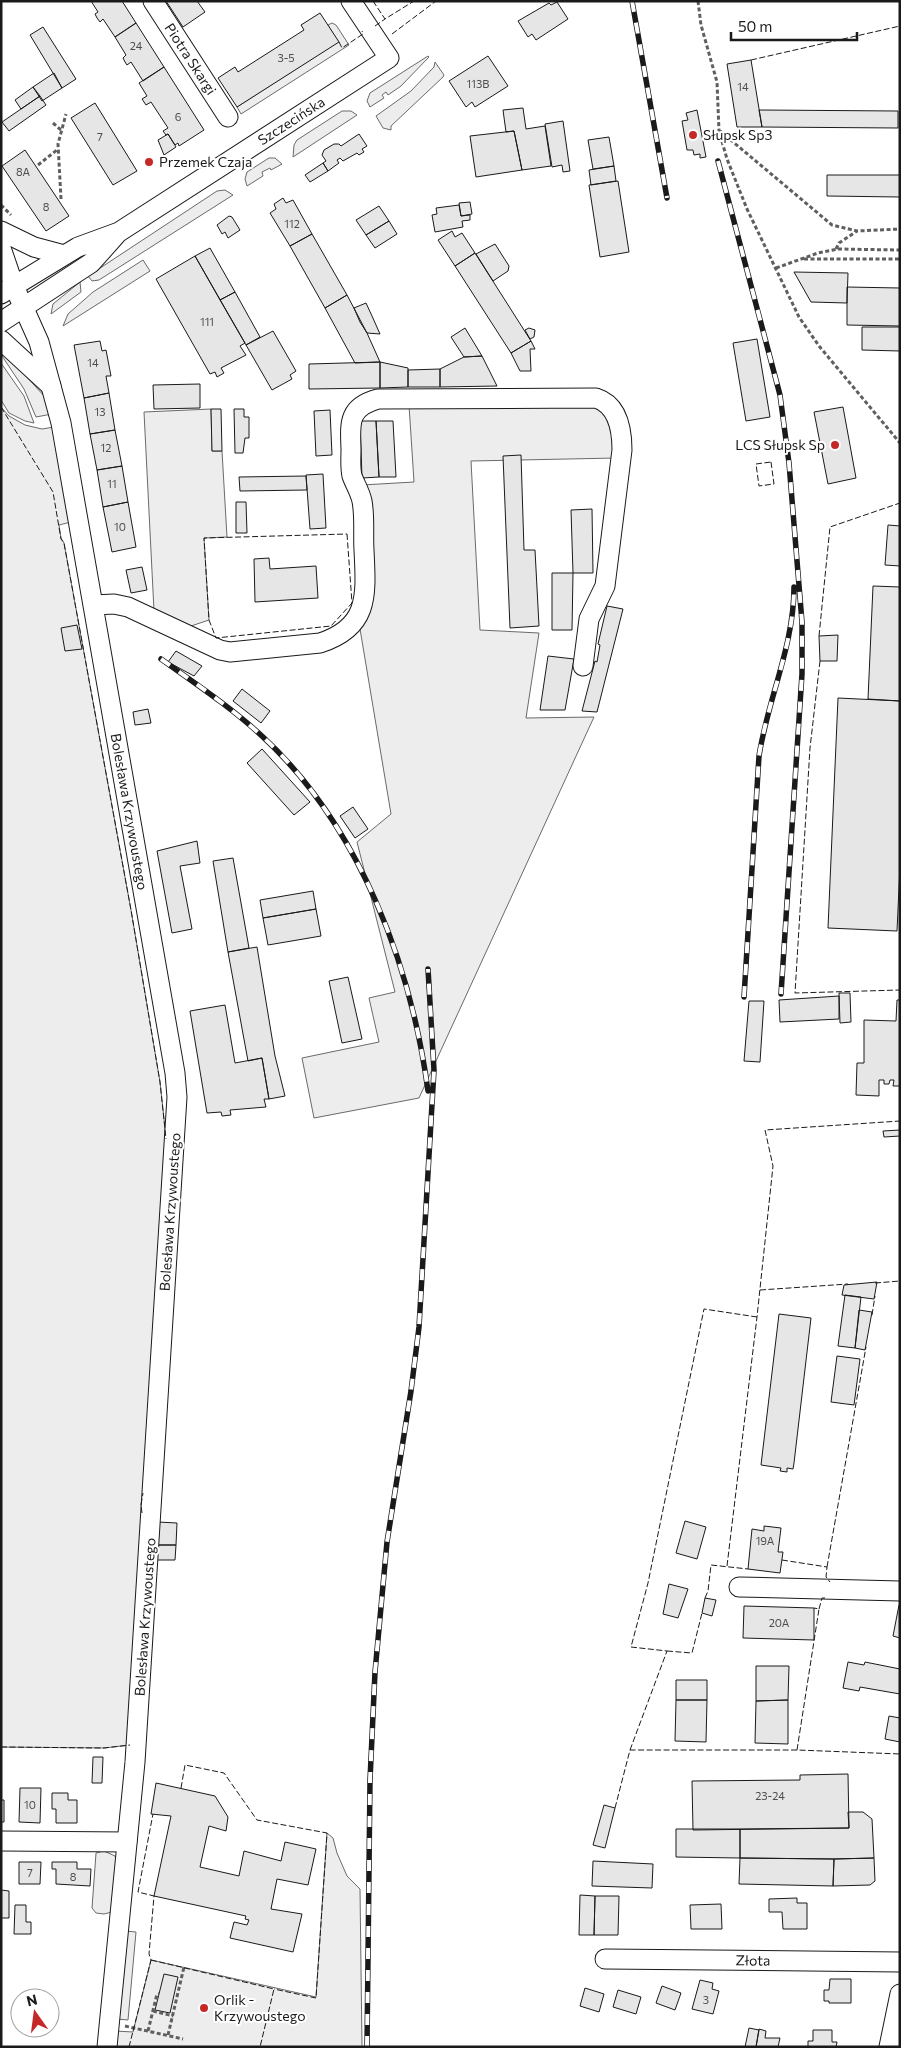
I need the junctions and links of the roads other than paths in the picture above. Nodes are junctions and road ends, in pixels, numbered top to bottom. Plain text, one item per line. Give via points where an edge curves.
1 (153, 1) edge
2 (351, 1) edge
3 (228, 117) dead end
4 (1, 231) edge
5 (119, 232) junction
6 (1, 248) edge
7 (64, 255) junction
8 (8, 290) edge
9 (25, 307) junction
10 (1, 322) edge
11 (1, 340) edge
12 (52, 387) junction
13 (94, 605) junction
14 (583, 666) dead end
15 (739, 1587) dead end
16 (900, 1591) edge
17 (1, 1841) edge
18 (127, 1842) junction
19 (605, 1959) dead end
20 (900, 1962) edge
21 (900, 1994) edge
22 (893, 2038) edge
23 (107, 2047) edge

1 - 3 street, Piotra Skargi
2 - 5 street, Szczecińska via 389,58
4 - 7 street via 34,247
5 - 7 street, Szczecińska
5 - 9 street, Szczecińska via 91,263
6 - 8 street, Bolesława Krzywoustego
7 - 8 street, Szczecińska
8 - 9 street, Bolesława Krzywoustego
9 - 10 street, Szczecińska
9 - 12 street, Bolesława Krzywoustego via 40,342
11 - 12 street
12 - 13 street, Bolesława Krzywoustego
13 - 14 street via 128,607 230,652 330,640 351,627 365,599 362,505 352,471 350,422 356,411 378,399 596,398 607,404 616,416 622,450 605,586 587,625
13 - 18 street, Bolesława Krzywoustego via 176,1074 177,1097 135,1762
15 - 16 street
17 - 18 street
18 - 23 street, Bolesława Krzywoustego
19 - 20 street, Złota
21 - 22 street

